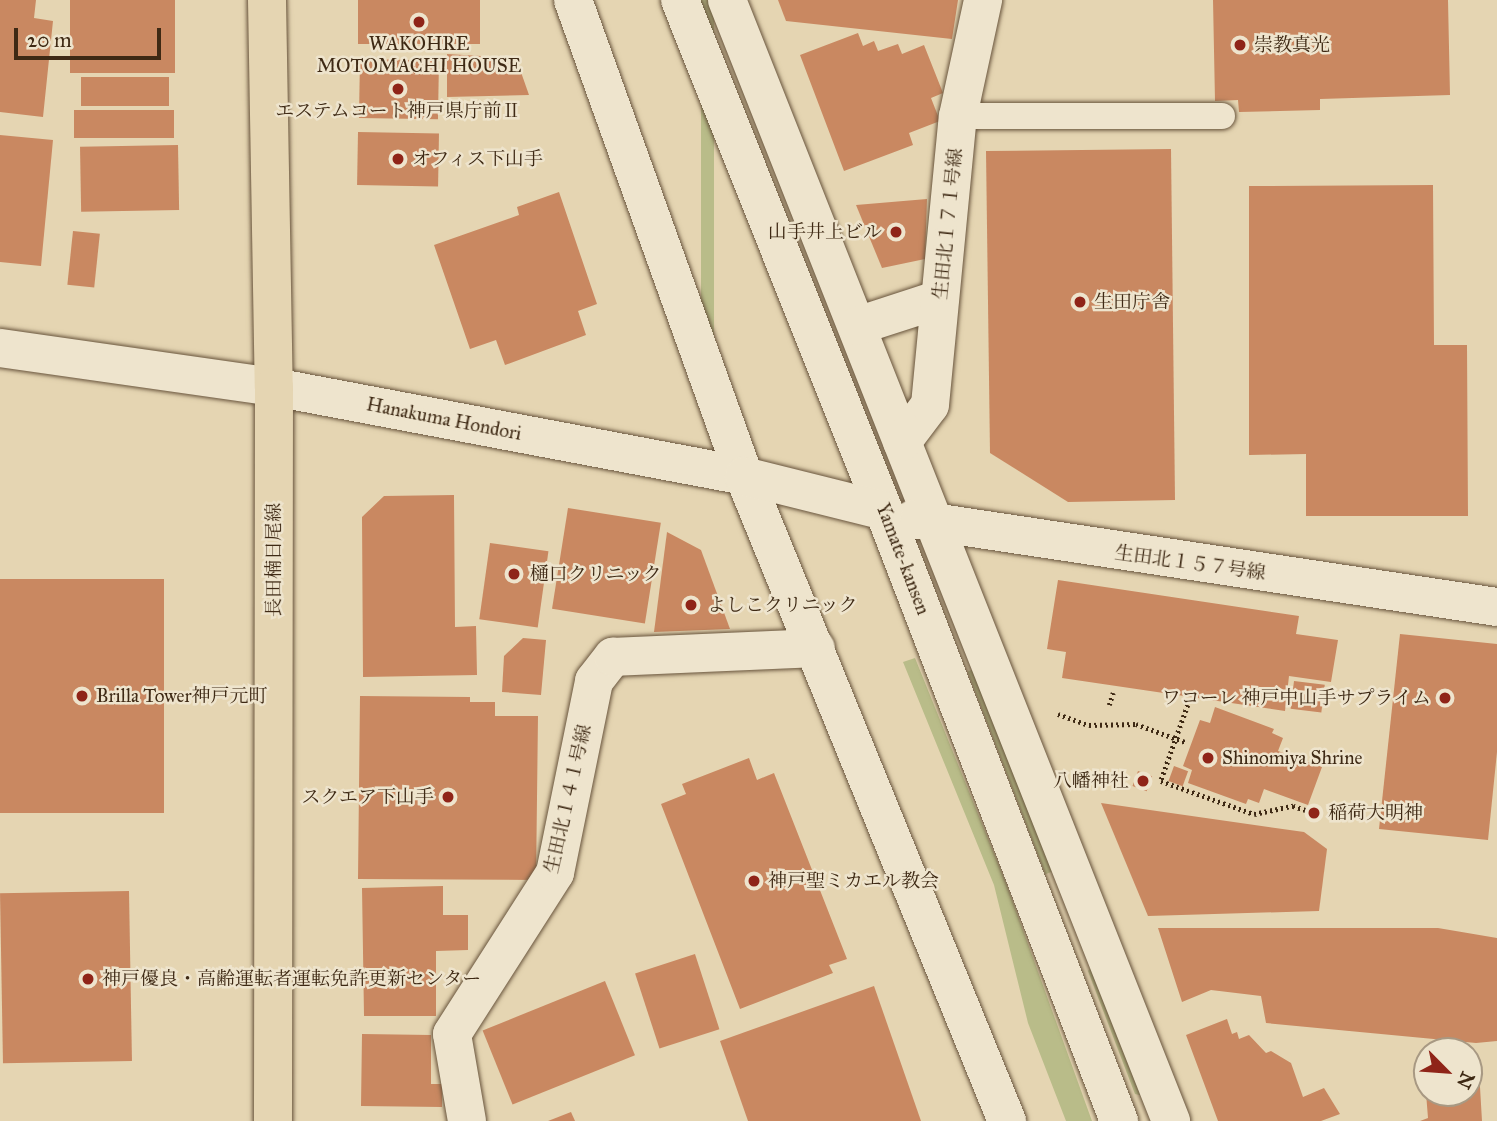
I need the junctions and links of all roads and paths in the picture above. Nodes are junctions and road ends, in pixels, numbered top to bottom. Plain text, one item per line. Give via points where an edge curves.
1 (267, 0) edge
2 (573, 0) edge
3 (680, 0) edge
4 (727, 0) edge
5 (983, 0) edge
6 (958, 116) junction
7 (1222, 117) dead end
8 (940, 299) junction
9 (858, 326) junction
10 (2, 354) edge
11 (274, 387) junction
12 (902, 442) junction
13 (744, 476) junction
14 (884, 511) junction
15 (933, 525) junction
16 (1497, 607) edge
17 (816, 648) junction
18 (1113, 693) dead end
19 (1109, 705) dead end
20 (1188, 705) dead end
21 (1057, 713) dead end
22 (1176, 738) junction
23 (1185, 742) dead end
24 (1308, 811) dead end
25 (273, 1121) edge
26 (467, 1121) edge
27 (1007, 1121) edge
28 (1119, 1121) edge
29 (1171, 1121) edge

1 - 11 main road, 長田楠日尾線
2 - 13 street
3 - 14 street, Yamate-kansen
4 - 9 street
5 - 6 street, 生田北１７１号線
6 - 7 lane
6 - 8 street, 生田北１７１号線
8 - 9 street
8 - 12 street, 生田北１７１号線 via 930,405
9 - 12 street
10 - 11 street, Hanakuma Hondori
11 - 13 street, Hanakuma Hondori
11 - 25 main road, 長田楠日尾線
12 - 15 street
13 - 14 street, Hanakuma Hondori
13 - 17 street
14 - 15 street, 生田北１５７号線
14 - 28 street, Yamate-kansen
15 - 16 street, 生田北１５７号線
15 - 29 street
17 - 26 street, 生田北１４１号線 via 613,657 594,681 555,873 452,1034
17 - 27 street
18 - 19 path
20 - 22 path
21 - 22 path via 1089,725 1136,724
22 - 23 path
22 - 24 path via 1161,781 1254,814 1293,806

